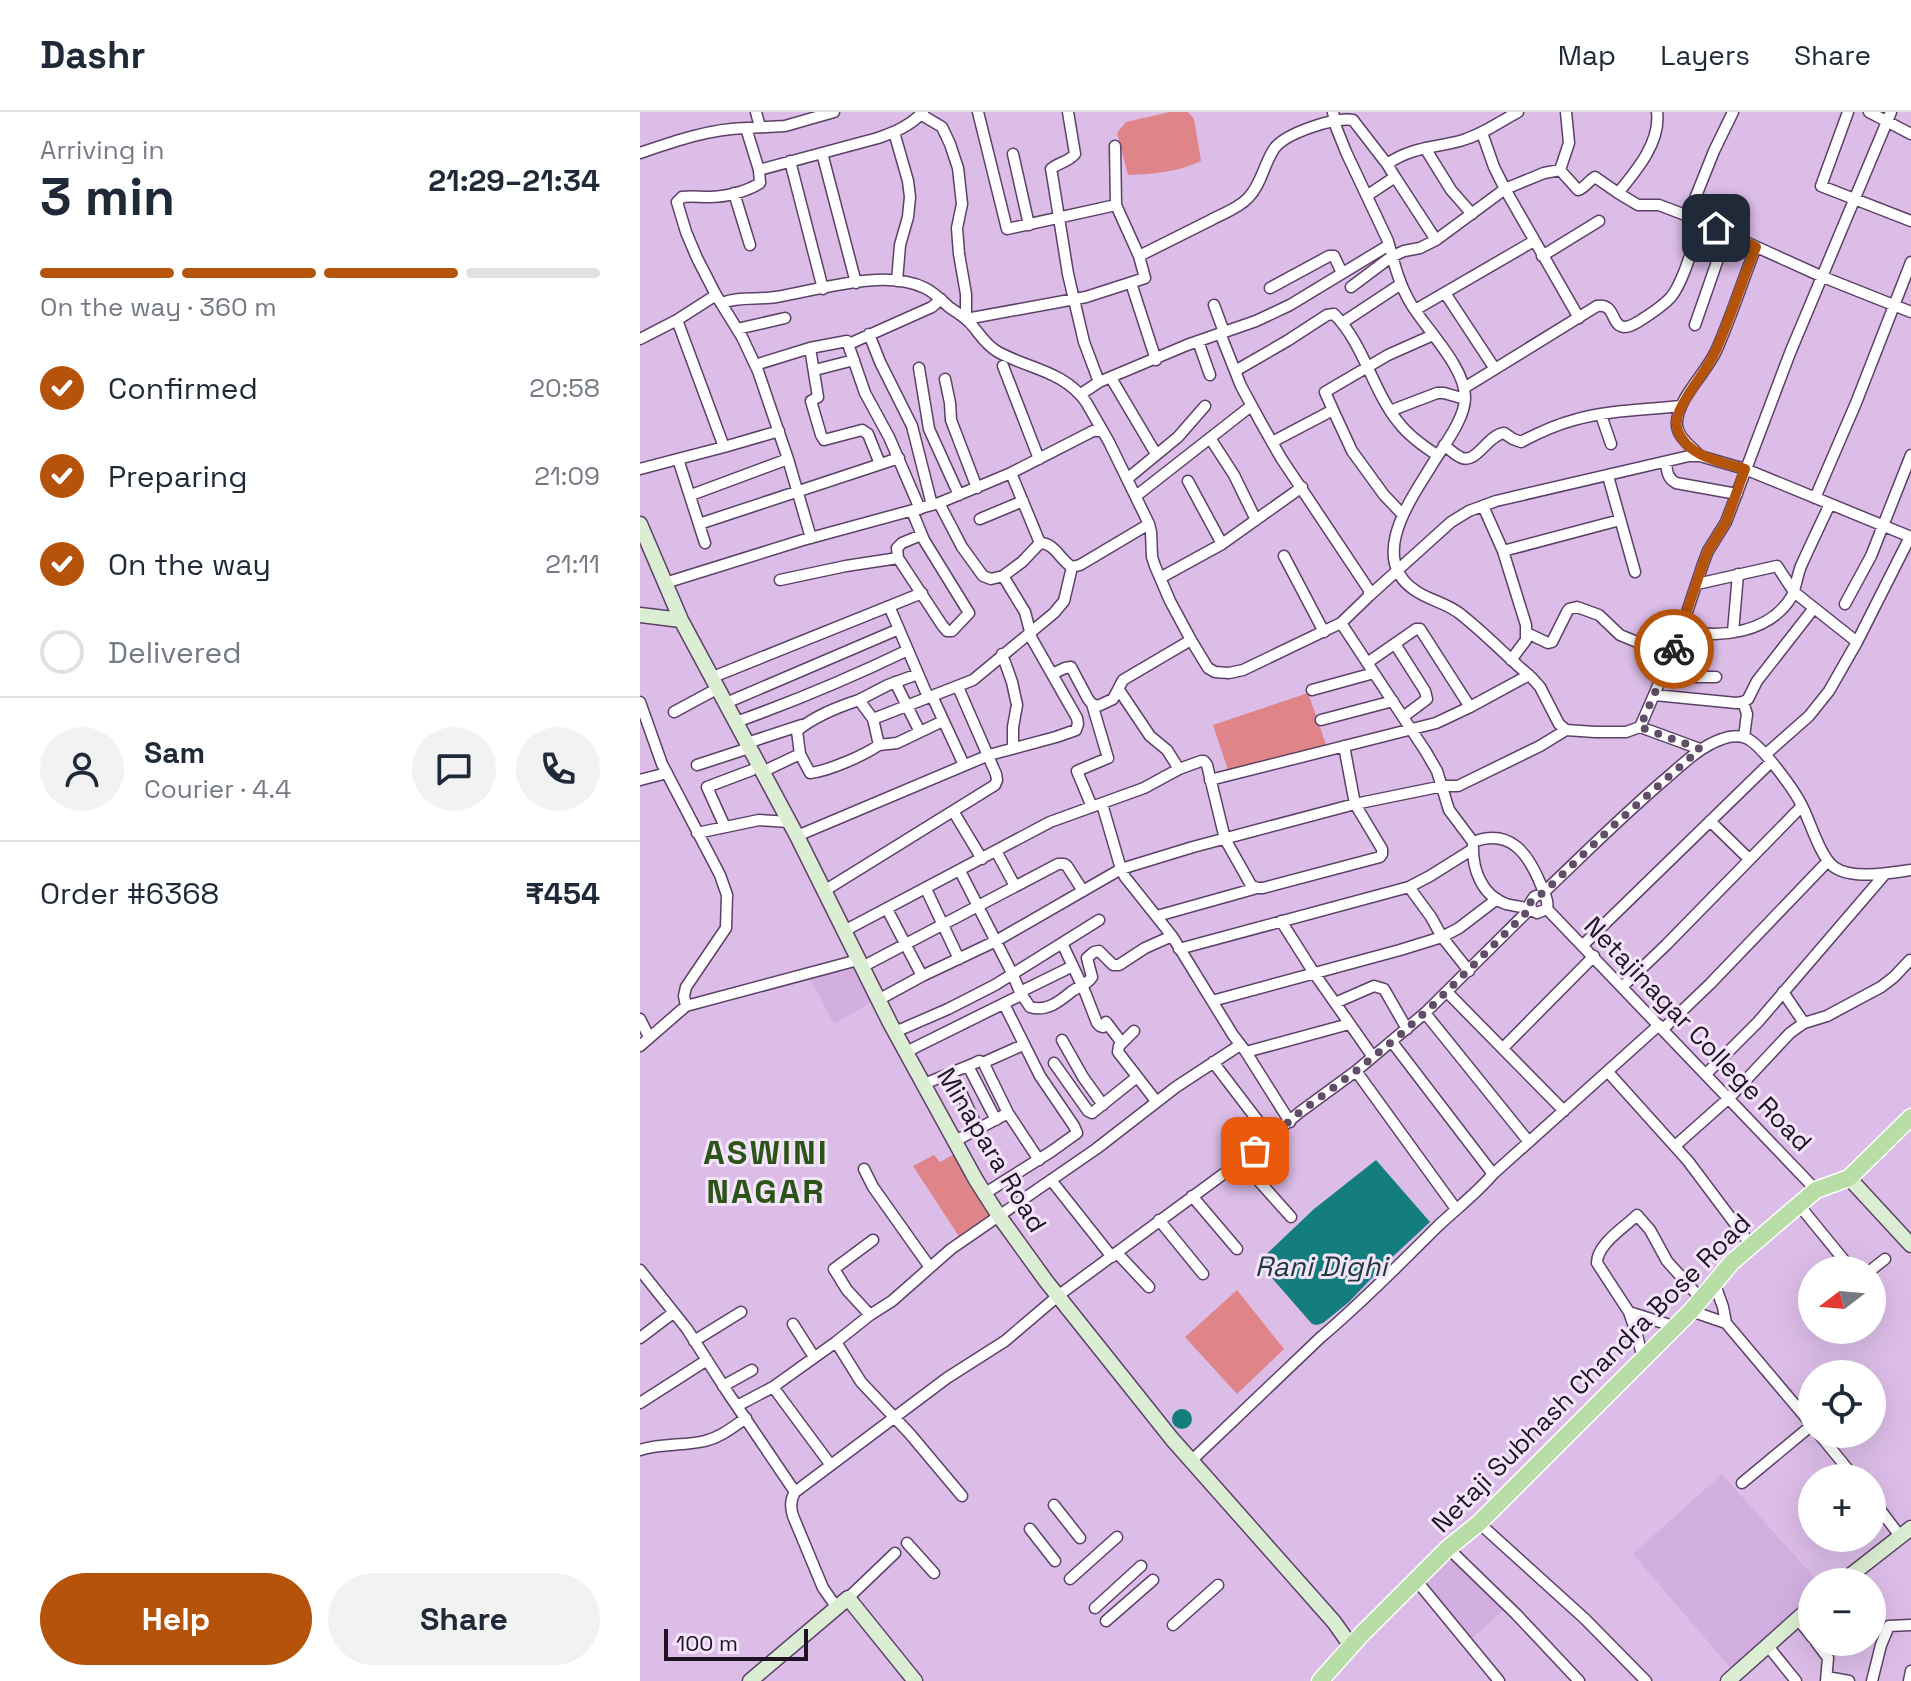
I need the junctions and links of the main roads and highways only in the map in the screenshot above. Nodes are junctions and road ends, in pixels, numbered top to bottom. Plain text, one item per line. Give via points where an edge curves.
1 (1911, 1117) edge
2 (1320, 1681) edge

1 - 2 main road, Netaji Subhash Chandra Bose Road via 1849,1178 1816,1190 1732,1262 1676,1327 1448,1548

